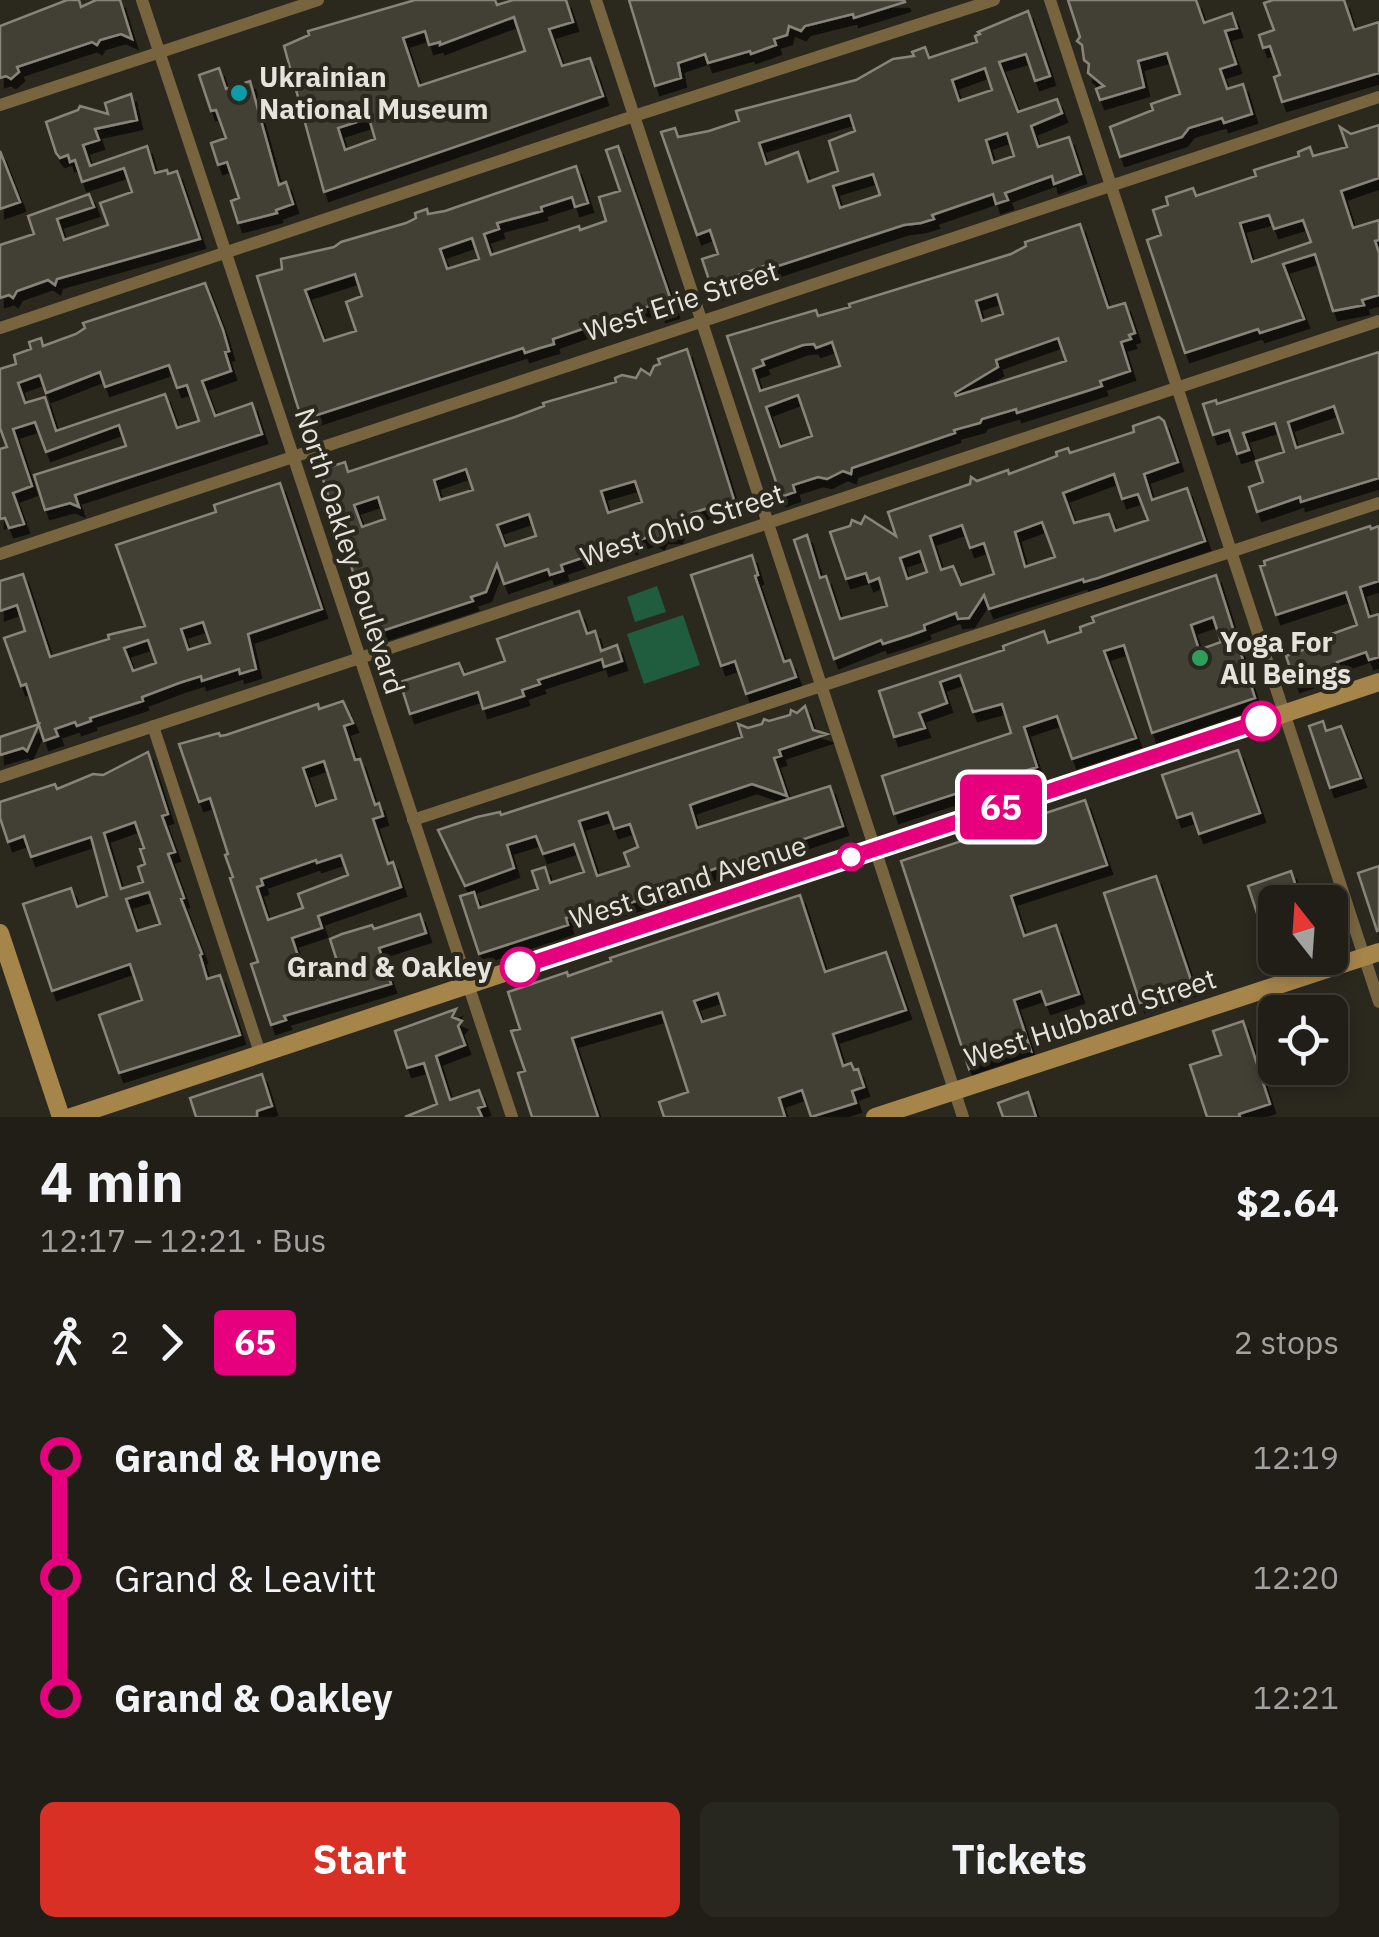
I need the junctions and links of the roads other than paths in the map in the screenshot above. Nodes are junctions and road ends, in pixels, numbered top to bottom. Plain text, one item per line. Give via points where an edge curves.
1 (142, 0) edge
2 (318, 0) edge
3 (596, 0) edge
4 (994, 0) edge
5 (1050, 0) edge
6 (159, 52) junction
7 (1379, 97) edge
8 (0, 105) edge
9 (634, 116) junction
10 (1111, 186) junction
11 (225, 253) junction
12 (701, 321) junction
13 (1379, 321) edge
14 (0, 328) edge
15 (1178, 388) junction
16 (292, 456) junction
17 (1379, 503) edge
18 (768, 523) junction
19 (1232, 552) junction
20 (0, 554) edge
21 (359, 658) junction
22 (1379, 682) edge
23 (821, 685) junction
24 (1285, 713) junction
25 (153, 726) junction
26 (0, 777) edge
27 (413, 820) junction
28 (875, 849) junction
29 (0, 933) edge
30 (1372, 954) edge
31 (468, 984) junction
32 (1379, 1002) edge
33 (260, 1054) junction
34 (955, 1091) junction
35 (61, 1117) edge
36 (71, 1117) edge
37 (512, 1117) edge
38 (875, 1117) edge
39 (963, 1117) edge

1 - 6 street, North Oakley Boulevard
2 - 6 street
3 - 9 street
4 - 9 street
5 - 10 street
6 - 8 street
6 - 11 street, North Oakley Boulevard
7 - 10 street, West Erie Street
9 - 11 street
9 - 12 street
10 - 12 street, West Erie Street
10 - 15 street
11 - 14 street
11 - 16 street, North Oakley Boulevard
12 - 16 street, West Erie Street
12 - 18 street
13 - 15 street, West Ohio Street
15 - 18 street, West Ohio Street
15 - 19 street
16 - 20 street, West Erie Street
16 - 21 street, North Oakley Boulevard
17 - 19 street
18 - 21 street, West Ohio Street
18 - 23 street
19 - 23 street
19 - 24 street
21 - 25 street, West Ohio Street
21 - 27 street, North Oakley Boulevard
22 - 24 main road, West Grand Avenue
23 - 27 street
23 - 28 street
24 - 28 main road, West Grand Avenue
24 - 30 street
25 - 26 street, West Ohio Street
25 - 33 street
27 - 31 street, North Oakley Boulevard
28 - 31 main road, West Grand Avenue
28 - 34 street
29 - 35 main road
30 - 32 street
30 - 34 main road, West Hubbard Street
31 - 33 main road, West Grand Avenue
31 - 37 street, North Oakley Boulevard
33 - 36 main road, West Grand Avenue
34 - 38 main road, West Hubbard Street
34 - 39 street

